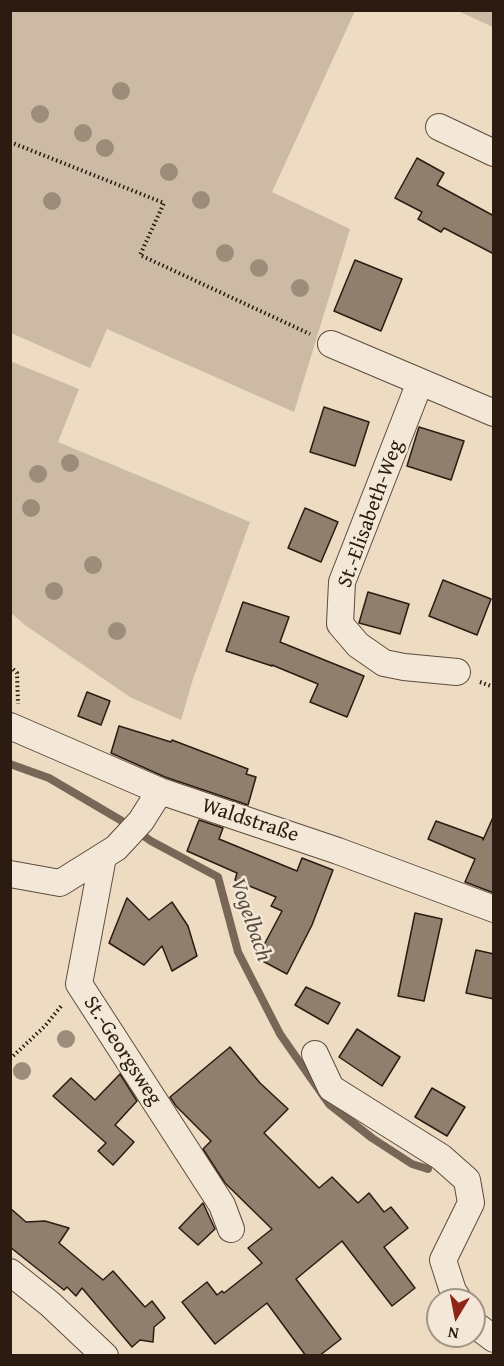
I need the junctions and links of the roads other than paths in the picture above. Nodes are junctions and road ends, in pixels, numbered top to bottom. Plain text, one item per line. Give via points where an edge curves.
1 (439, 128) dead end
2 (494, 153) edge
3 (331, 344) road end
4 (420, 382) junction
5 (494, 413) edge
6 (457, 672) dead end
7 (10, 726) edge
8 (160, 791) junction
9 (110, 853) junction
10 (10, 874) edge
11 (494, 909) edge
12 (315, 1054) dead end
13 (231, 1229) dead end
14 (10, 1272) edge
15 (452, 1288) edge
16 (105, 1356) edge

1 - 2 street
3 - 4 street
4 - 5 street
4 - 6 street, St.-Elisabeth-Weg via 342,582 340,624 358,645 384,663
7 - 8 street, Waldstraße
8 - 9 street via 141,821
8 - 11 street, Waldstraße
9 - 10 street via 60,883
9 - 13 street, St.-Georgsweg via 79,984 222,1205
12 - 15 street via 331,1088 441,1157 467,1180 471,1203 443,1260
14 - 16 street

